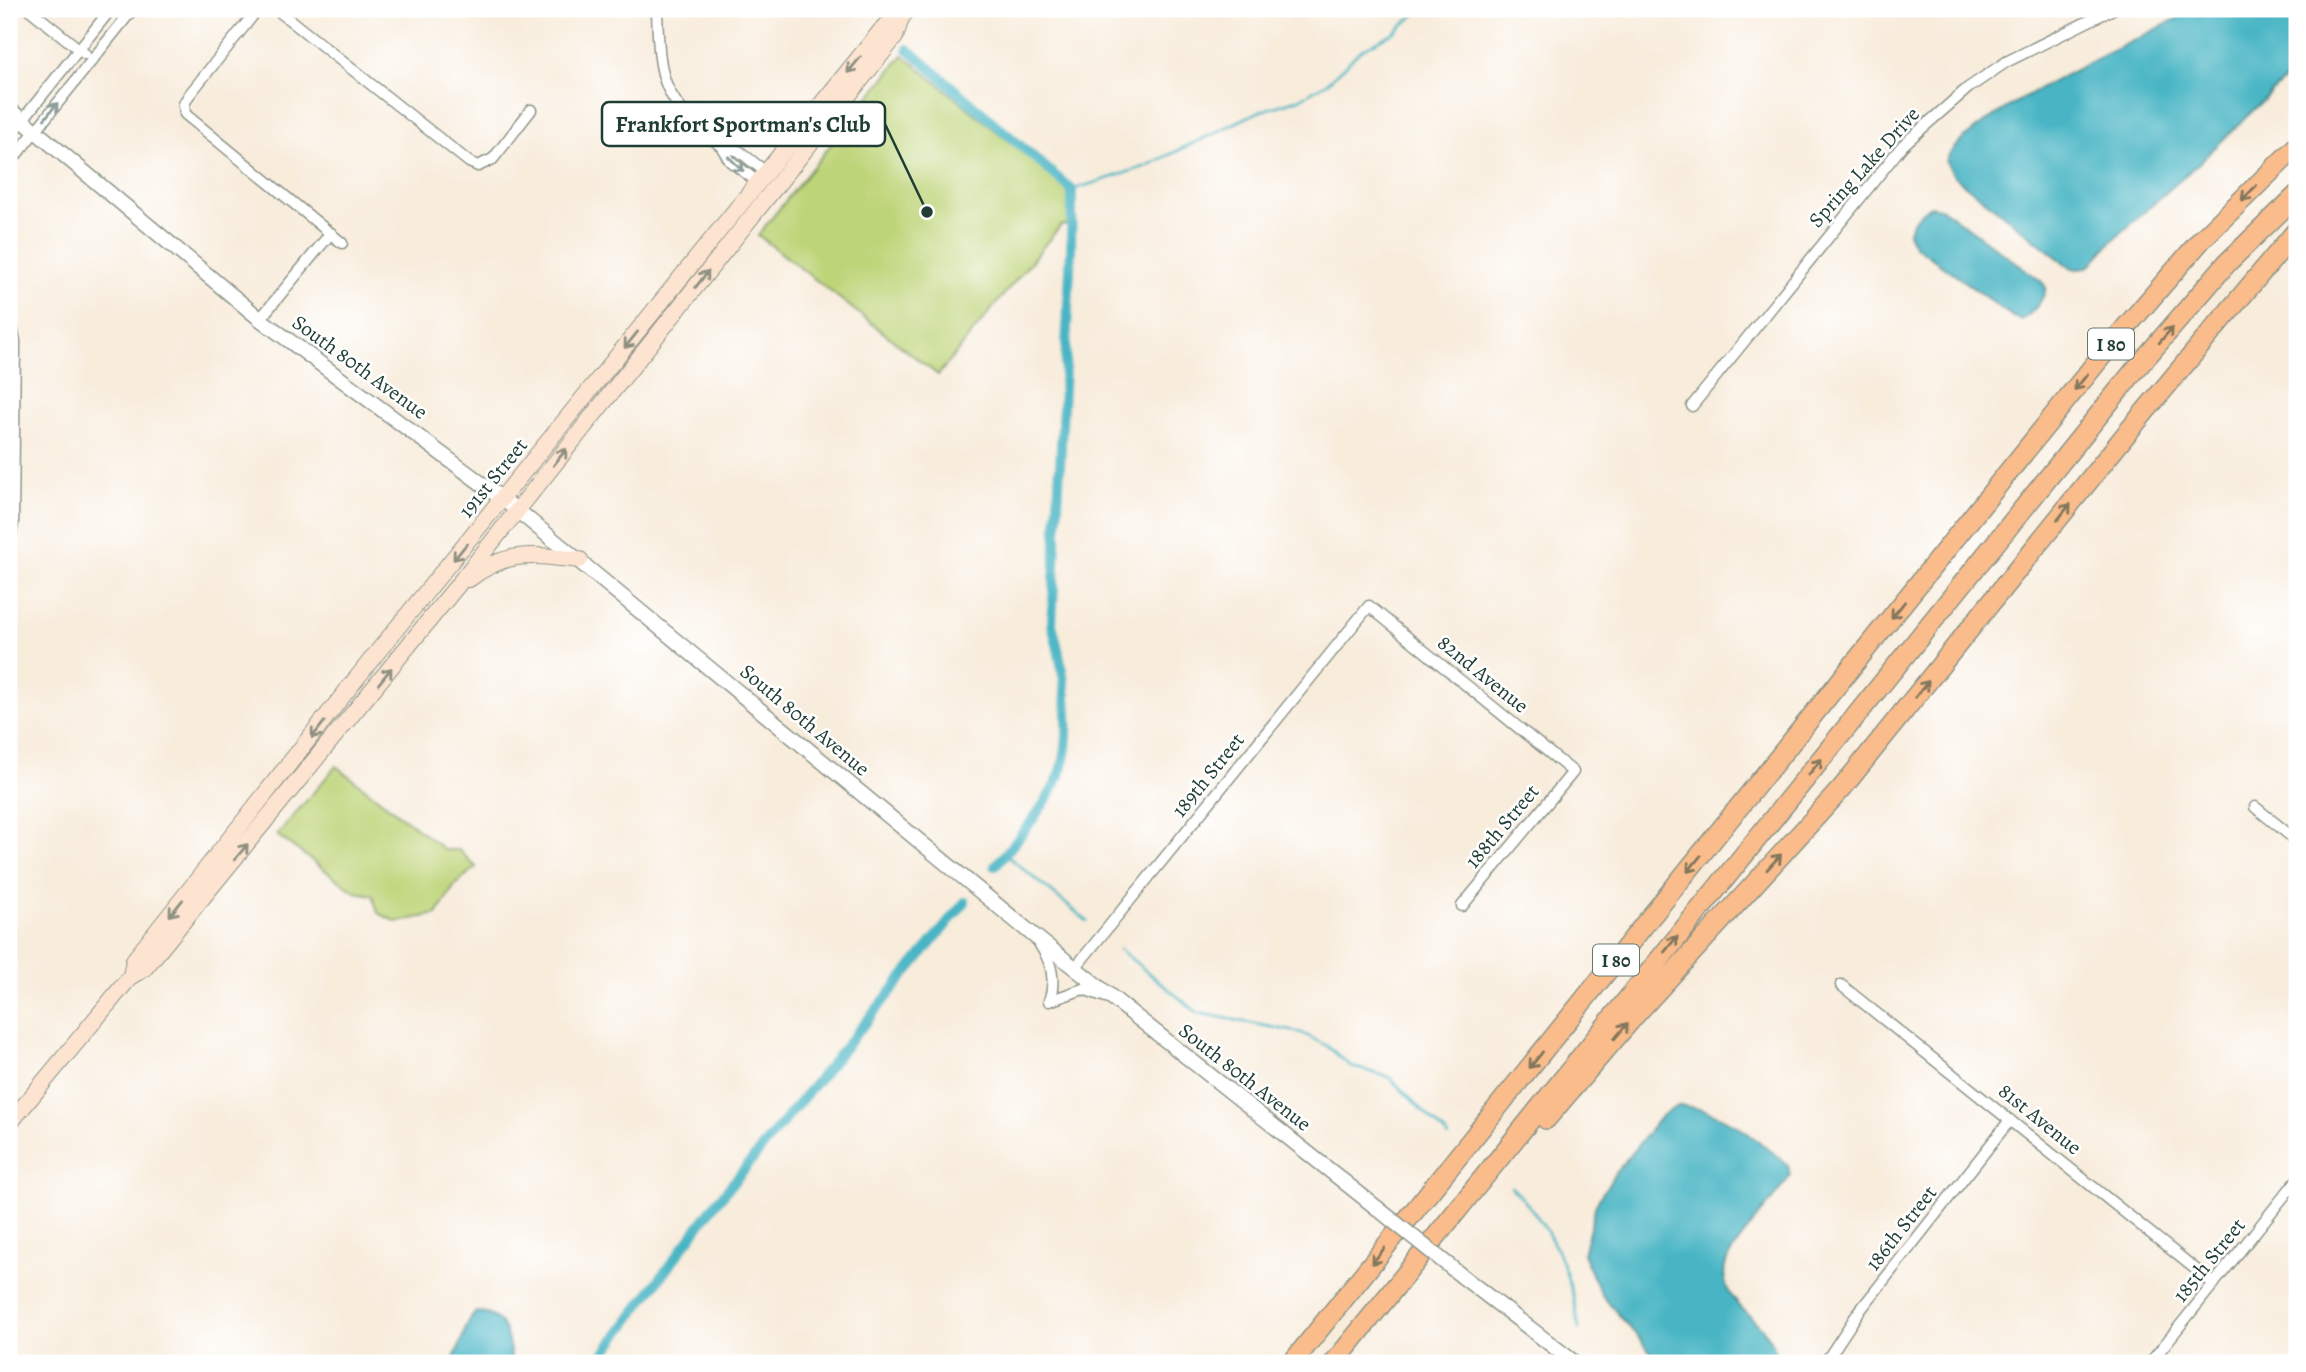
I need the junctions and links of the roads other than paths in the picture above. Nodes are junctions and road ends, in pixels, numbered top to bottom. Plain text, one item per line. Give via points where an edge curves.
1 (29, 9) edge
2 (111, 9) edge
3 (133, 9) edge
4 (258, 9) edge
5 (276, 9) edge
6 (657, 9) edge
7 (2113, 9) edge
8 (905, 13) edge
9 (79, 49) junction
10 (92, 60) junction
11 (9, 109) edge
12 (531, 110) dead end
13 (22, 120) junction
14 (35, 130) junction
15 (9, 137) edge
16 (2297, 146) edge
17 (9, 164) edge
18 (763, 178) junction
19 (2297, 195) edge
20 (2297, 230) edge
21 (331, 233) junction
22 (342, 243) dead end
23 (9, 313) edge
24 (260, 319) junction
25 (1692, 406) dead end
26 (502, 499) junction
27 (517, 510) junction
28 (9, 545) edge
29 (580, 560) junction
30 (453, 592) junction
31 (1369, 606) joint
32 (1573, 772) joint
33 (2255, 807) dead end
34 (2297, 841) edge
35 (1462, 906) dead end
36 (1032, 934) junction
37 (1075, 968) junction
38 (131, 976) junction
39 (1841, 985) dead end
40 (1120, 1004) junction
41 (2010, 1120) junction
42 (9, 1124) edge
43 (2297, 1180) edge
44 (1459, 1207) junction
45 (2214, 1284) junction
46 (1292, 1363) edge
47 (1334, 1363) edge
48 (1575, 1363) edge
49 (1825, 1363) edge
50 (2150, 1363) edge

1 - 9 street
2 - 9 street
3 - 10 street
4 - 21 street via 189,95 185,114
5 - 12 street via 478,166 493,159
6 - 18 street via 658,57 665,87 688,119 721,146 739,152
7 - 25 street, Spring Lake Drive via 2006,62 1968,88 1903,145
8 -> 18 main road, 191st Street via 884,27
27 -> 8 main road, 191st Street via 895,37
9 - 10 street
9 - 13 street
14 -> 10 street
11 - 13 street, South 80th Avenue
13 - 14 street, South 80th Avenue
13 - 15 street
14 - 17 street
14 - 24 street, South 80th Avenue
16 -> 46 highway, I 80 via 2202,239 2108,348
18 -> 26 main road, 191st Street
44 -> 19 highway, I 80 via 2135,370 2227,263
44 -> 20 highway via 1532,1136 1635,1015 1842,789 2127,433
21 - 22 street
21 - 24 street
23 - 28 street via 15,357
24 - 26 street, South 80th Avenue
26 - 27 street, South 80th Avenue
26 -> 38 main road, 191st Street via 134,960
27 - 29 street, South 80th Avenue
27 - 30 main road, 191st Street
29 - 30 main road via 521,555 503,559 486,566
29 - 36 street, South 80th Avenue
38 -> 30 main road, 191st Street via 144,969
31 - 32 street, 82nd Avenue
31 - 37 street, 189th Street
32 - 35 street, 188th Street
33 - 34 street
36 - 37 street, South 80th Avenue
36 - 40 street via 1047,955 1055,986 1049,1001 1083,989
37 - 40 street, South 80th Avenue
38 - 42 main road, 191st Street
39 - 41 street, 81st Avenue
40 - 48 street, South 80th Avenue, bridge
41 - 45 street, 81st Avenue
41 - 49 street, 186th Street via 1858,1313
43 - 45 street, 185th Street
44 - 47 highway, I 80
45 - 50 street, 185th Street

